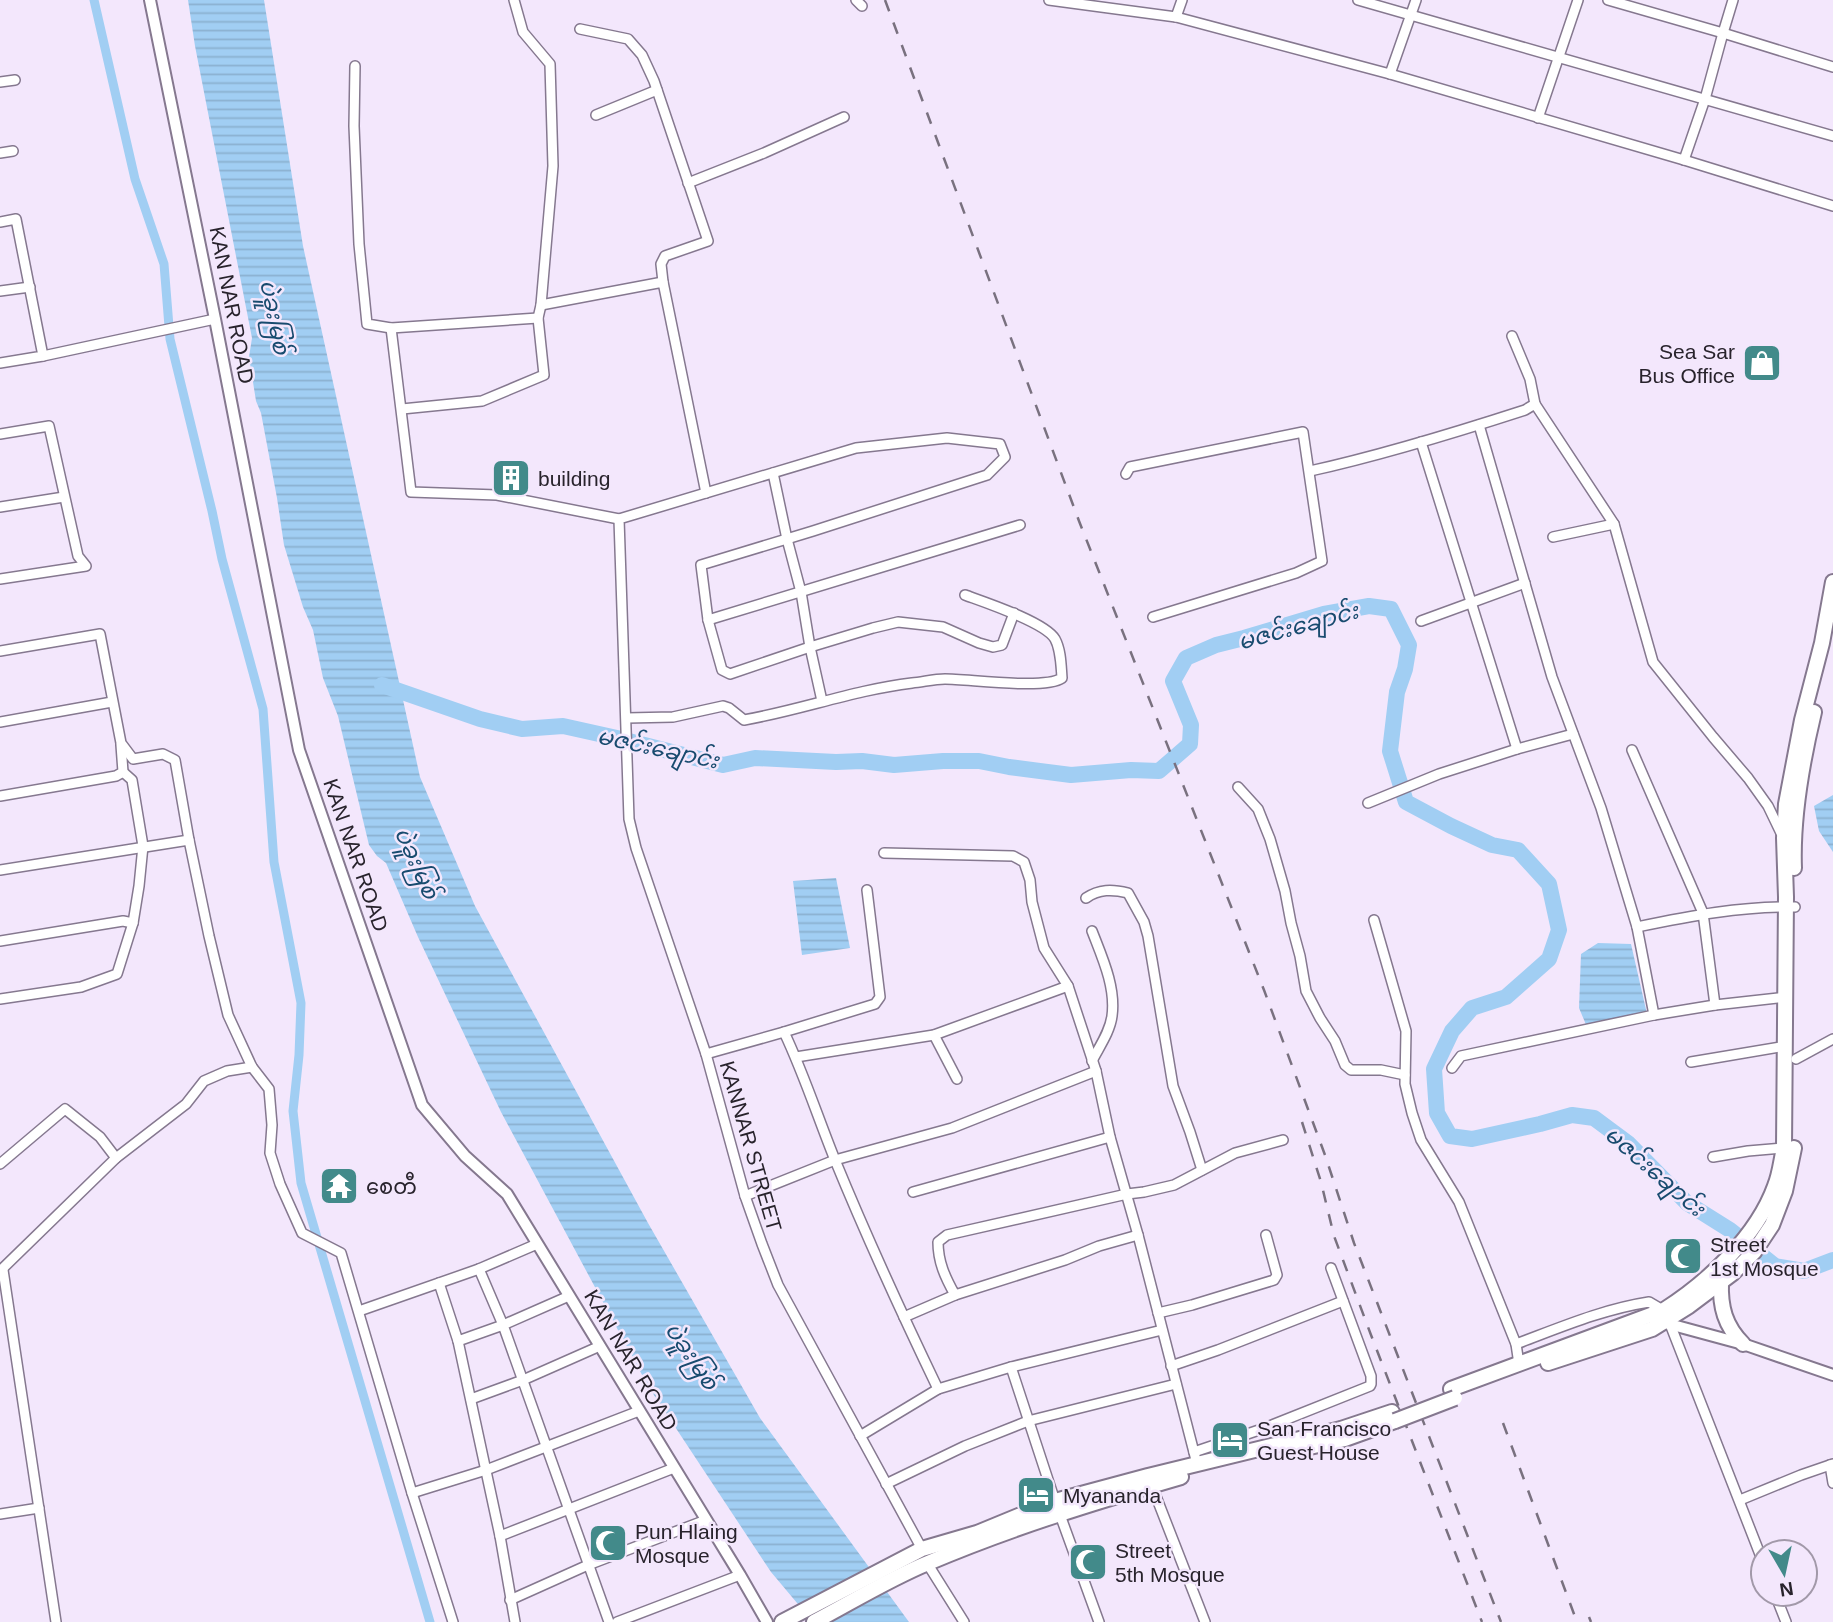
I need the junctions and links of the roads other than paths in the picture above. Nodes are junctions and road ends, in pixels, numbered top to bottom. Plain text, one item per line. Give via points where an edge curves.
1 (150, 0) edge
2 (514, 0) edge
3 (1049, 0) edge
4 (1182, 0) edge
5 (1358, 0) edge
6 (1416, 0) edge
7 (1578, 0) edge
8 (1608, 0) edge
9 (1733, 0) edge
10 (1412, 15) junction
11 (1176, 17) junction
12 (580, 29) dead end
13 (1723, 33) junction
14 (1559, 57) junction
15 (355, 66) dead end
16 (1833, 67) edge
17 (1390, 74) junction
18 (15, 79) dead end
19 (0, 82) edge
20 (657, 90) junction
21 (1705, 99) junction
22 (596, 115) dead end
23 (844, 117) dead end
24 (1538, 118) junction
25 (1833, 136) edge
26 (13, 150) dead end
27 (0, 153) edge
28 (1684, 160) junction
29 (688, 183) junction
30 (1833, 206) edge
31 (0, 222) edge
32 (663, 282) junction
33 (30, 287) junction
34 (0, 291) edge
35 (541, 305) junction
36 (538, 318) junction
37 (215, 319) junction
38 (391, 328) junction
39 (1512, 336) dead end
40 (43, 356) junction
41 (0, 363) edge
42 (1535, 404) junction
43 (402, 409) junction
44 (1479, 425) junction
45 (0, 434) edge
46 (1421, 442) junction
47 (1310, 471) junction
48 (773, 473) junction
49 (1126, 474) dead end
50 (706, 493) junction
51 (64, 497) junction
52 (0, 507) edge
53 (619, 519) junction
54 (1614, 524) junction
55 (1020, 525) dead end
56 (1553, 537) dead end
57 (787, 539) junction
58 (0, 579) edge
59 (1833, 582) edge
60 (1525, 583) junction
61 (801, 592) junction
62 (964, 595) dead end
63 (1471, 602) junction
64 (1014, 613) junction
65 (1153, 617) dead end
66 (708, 620) junction
67 (1421, 621) dead end
68 (1829, 641) edge
69 (810, 647) junction
70 (0, 651) edge
71 (822, 701) junction
72 (112, 702) junction
73 (0, 722) edge
74 (627, 722) junction
75 (1573, 734) junction
76 (121, 743) junction
77 (1517, 749) junction
78 (1632, 750) dead end
79 (123, 772) junction
80 (1238, 787) dead end
81 (0, 796) edge
82 (1368, 803) dead end
83 (1784, 838) junction
84 (189, 840) junction
85 (143, 846) junction
86 (884, 853) dead end
87 (0, 870) edge
88 (867, 890) dead end
89 (1086, 898) dead end
90 (1790, 907) junction
91 (1703, 913) junction
92 (1374, 920) dead end
93 (133, 922) junction
94 (1637, 926) junction
95 (1092, 931) dead end
96 (0, 941) edge
97 (1068, 986) junction
98 (1786, 998) junction
99 (0, 999) edge
100 (1715, 1004) junction
101 (1654, 1015) junction
102 (784, 1032) junction
103 (934, 1035) junction
104 (1833, 1039) edge
105 (1786, 1046) junction
106 (706, 1054) junction
107 (796, 1057) junction
108 (1796, 1059) junction
109 (1092, 1061) junction
110 (1691, 1062) dead end
111 (252, 1067) junction
112 (1452, 1068) dead end
113 (1096, 1071) junction
114 (1405, 1075) junction
115 (957, 1079) dead end
116 (1110, 1137) junction
117 (1283, 1140) dead end
118 (1784, 1149) junction
119 (1713, 1157) dead end
120 (116, 1158) junction
121 (835, 1160) junction
122 (0, 1164) edge
123 (1202, 1170) junction
124 (913, 1192) dead end
125 (1127, 1194) junction
126 (745, 1196) junction
127 (1765, 1221) junction
128 (1138, 1235) junction
129 (1266, 1235) dead end
130 (537, 1244) junction
131 (1748, 1247) junction
132 (1331, 1268) dead end
133 (479, 1269) junction
134 (1, 1270) edge
135 (1720, 1282) junction
136 (439, 1283) junction
137 (956, 1295) junction
138 (569, 1296) junction
139 (1343, 1301) junction
140 (359, 1311) junction
141 (1158, 1313) junction
142 (904, 1317) junction
143 (1663, 1318) junction
144 (503, 1325) junction
145 (1162, 1330) junction
146 (458, 1341) junction
147 (1516, 1344) junction
148 (1743, 1344) junction
149 (600, 1346) junction
150 (1519, 1364) junction
151 (1171, 1366) junction
152 (1011, 1367) junction
153 (1833, 1375) edge
154 (523, 1380) junction
155 (1176, 1384) junction
156 (939, 1389) junction
157 (1453, 1394) junction
158 (471, 1399) junction
159 (639, 1411) junction
160 (1393, 1417) junction
161 (1028, 1420) junction
162 (860, 1436) junction
163 (547, 1446) junction
164 (1195, 1458) junction
165 (1831, 1464) edge
166 (674, 1468) junction
167 (486, 1470) junction
168 (1149, 1481) junction
169 (1833, 1483) edge
170 (886, 1485) junction
171 (412, 1493) junction
172 (1740, 1500) junction
173 (1058, 1507) junction
174 (39, 1508) junction
175 (569, 1510) junction
176 (0, 1514) edge
177 (706, 1520) junction
178 (500, 1536) junction
179 (1754, 1538) edge
180 (918, 1559) junction
181 (589, 1565) junction
182 (740, 1575) junction
183 (510, 1600) junction
184 (56, 1622) edge
185 (453, 1622) edge
186 (515, 1622) edge
187 (609, 1622) edge
188 (617, 1622) edge
189 (767, 1622) edge
190 (782, 1622) edge
191 (814, 1622) edge
192 (964, 1622) edge
193 (1099, 1622) edge
194 (1205, 1622) edge

1 - 37 street, KAN NAR ROAD
2 - 35 street via 523,32 550,64 553,166
3 - 11 street
4 - 11 street
5 - 10 street
6 - 10 street
7 - 14 street
8 - 13 street
9 - 13 street
10 - 14 street
10 - 17 street
11 - 17 street
12 - 20 street via 628,39 642,55
13 - 16 street
13 - 21 street
14 - 21 street
14 - 24 street
15 - 38 street via 359,244 368,324
17 - 24 street
18 - 19 street
20 - 22 street
20 - 29 street
21 - 25 street
21 - 28 street
23 - 29 street
24 - 28 street
26 - 27 street
28 - 30 street
29 - 32 street via 708,241 665,256 660,264
31 - 33 street via 16,219
32 - 35 street
32 - 50 street
33 - 34 street
33 - 40 street
35 - 36 street
36 - 38 street
36 - 43 street via 544,374 482,401
37 - 40 street
37 - 130 street, KAN NAR ROAD via 299,750 422,1105 465,1156 507,1194
38 - 43 street
39 - 42 street
40 - 41 street
42 - 44 street
42 - 54 street
43 - 53 street via 411,492 497,495
44 - 46 street
44 - 60 street
45 - 51 street via 49,426
46 - 47 street
46 - 63 street
47 - 49 street via 1303,432 1130,467
47 - 65 street via 1322,561
48 - 50 street
48 - 57 street
48 - 57 street via 856,448 947,438 1000,444 1005,457 987,475
50 - 53 street
51 - 52 street
51 - 58 street via 78,556 86,566
53 - 74 street, KANNAR STREET
54 - 56 street
54 - 83 street via 1653,662 1769,806
55 - 61 street
57 - 61 street
57 - 66 street via 701,565
59 - 68 highway
60 - 63 street
60 - 75 street
61 - 66 street
61 - 69 street
62 - 64 street
63 - 67 street
63 - 77 street
64 - 69 street via 1002,645 993,647 943,627 898,622
64 - 71 street via 1054,637 1062,678 1017,683 943,679
66 - 69 street via 722,670 730,674
68 - 83 highway via 1802,720
68 - 90 highway via 1796,816
69 - 71 street
70 - 72 street via 100,634
71 - 74 street via 744,720 723,706
72 - 73 street
72 - 76 street
74 - 106 street, KANNAR STREET via 629,819
75 - 77 street
75 - 94 street
76 - 79 street
76 - 84 street via 133,759 163,754 175,760
77 - 82 street
78 - 91 street
79 - 81 street
79 - 85 street via 132,779
80 - 114 street via 1258,809 1266,829 1285,891 1306,992 1345,1065 1351,1070
83 - 90 highway
84 - 85 street
84 - 111 street via 228,1015
85 - 87 street
85 - 93 street
86 - 97 street via 1013,856 1024,862 1044,948
88 - 102 street via 880,997 875,1004
89 - 123 street via 1112,889 1128,892 1144,922 1173,1086
90 - 91 street
90 - 98 highway
90 - 108 highway
91 - 94 street
91 - 100 street
92 - 114 street via 1406,1031
93 - 96 street
93 - 99 street via 117,974 81,987
94 - 101 street
95 - 109 street via 1106,970 1112,1016
97 - 103 street
97 - 109 street
98 - 100 street
98 - 105 highway
100 - 101 street
101 - 112 street via 1461,1056
102 - 106 street
102 - 107 street
103 - 107 street
103 - 115 street
104 - 108 street
105 - 110 street
105 - 118 highway
106 - 126 street, KANNAR STREET
107 - 121 street
108 - 127 highway via 1794,1149 1784,1191
109 - 113 street
111 - 120 street via 204,1081 186,1104
111 - 140 street via 269,1089 270,1153 280,1184 302,1233 341,1253
113 - 116 street
113 - 121 street via 953,1128
114 - 147 street via 1421,1140 1459,1202
116 - 124 street
116 - 125 street
117 - 123 street via 1235,1153
118 - 119 street
118 - 127 highway
120 - 122 street via 100,1137 65,1109
120 - 134 street
121 - 126 street
121 - 142 street
123 - 125 street via 1174,1185
125 - 128 street
125 - 137 street via 947,1235 938,1242 938,1257
126 - 162 street, KANNAR STREET via 778,1285
127 - 131 highway
128 - 137 street
128 - 141 street
129 - 141 street via 1277,1275 1274,1280
130 - 133 street
130 - 138 street, KAN NAR ROAD
131 - 135 highway via 1733,1273
131 - 143 highway
132 - 139 street
133 - 136 street
133 - 144 street
134 - 174 street
135 - 143 highway
135 - 148 highway via 1727,1325
136 - 140 street
136 - 146 street
137 - 142 street
138 - 144 street
138 - 149 street, KAN NAR ROAD
139 - 151 street
139 - 164 street via 1371,1376 1370,1386
140 - 171 street
141 - 145 street
142 - 156 street
143 - 147 street via 1649,1301
143 - 148 street
143 - 150 highway
143 - 157 highway via 1652,1329
143 - 172 street
144 - 146 street
144 - 154 street
145 - 151 street
145 - 152 street
146 - 158 street
147 - 150 street
148 - 153 street
149 - 154 street
149 - 159 street, KAN NAR ROAD
150 - 157 highway
151 - 155 street
152 - 156 street
152 - 161 street
154 - 158 street
154 - 163 street
155 - 161 street
155 - 164 street
156 - 162 street
157 - 160 highway
158 - 167 street
159 - 163 street
159 - 166 street, KAN NAR ROAD
160 - 164 highway
160 - 168 highway via 1345,1439
161 - 170 street
161 - 173 street
162 - 170 street, KANNAR STREET
163 - 167 street
163 - 175 street
164 - 168 highway
165 - 169 street
165 - 172 street
166 - 175 street
166 - 177 street, KAN NAR ROAD
167 - 171 street
167 - 178 street
168 - 173 highway
168 - 194 street
170 - 180 street, KANNAR STREET
171 - 185 street
172 - 179 street
173 - 180 highway via 977,1533
173 - 193 street
174 - 176 street
174 - 184 street
175 - 178 street
175 - 181 street
177 - 181 street
177 - 182 street, KAN NAR ROAD
178 - 183 street
180 - 190 highway
180 - 191 highway
180 - 192 street, KANNAR STREET
181 - 183 street
181 - 187 street
182 - 188 street
182 - 189 street, KAN NAR ROAD
183 - 186 street

